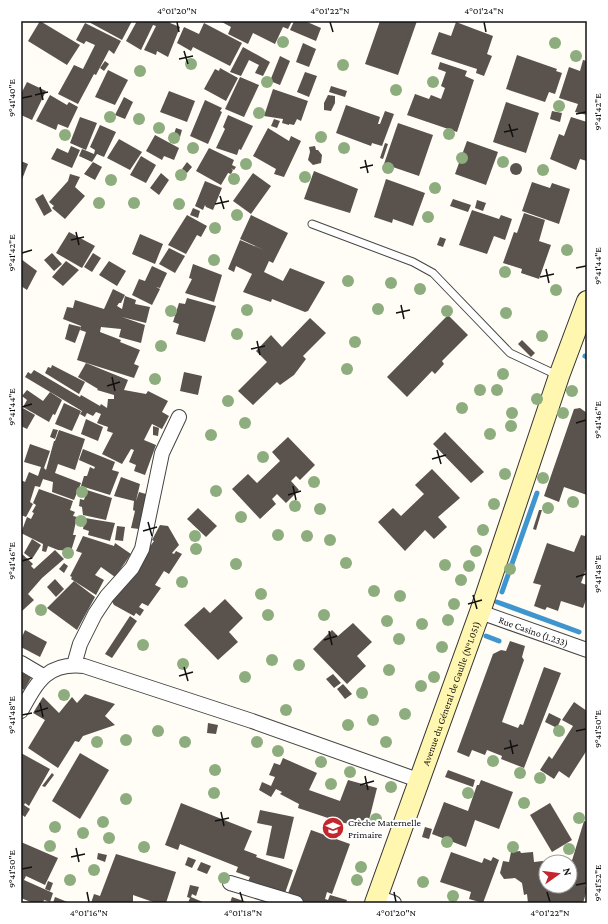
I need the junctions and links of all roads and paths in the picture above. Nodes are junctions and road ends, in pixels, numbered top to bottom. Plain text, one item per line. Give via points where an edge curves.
1 (312, 224) dead end
2 (587, 301) edge
3 (581, 338) edge
4 (559, 376) junction
5 (179, 417) dead end
6 (480, 612) junction
7 (587, 650) edge
8 (21, 664) edge
9 (74, 665) junction
10 (43, 676) junction
11 (21, 711) edge
12 (418, 780) junction
13 (230, 883) dead end
14 (382, 901) edge
15 (296, 903) edge

1 - 4 lane via 413,262 433,273 510,353
2 - 3 main road, Avenue du Géneral de Gaulle (N°1.051)
3 - 4 main road, Avenue du Géneral de Gaulle (N°1.051)
4 - 6 main road, Avenue du Géneral de Gaulle (N°1.051)
5 - 9 street via 162,453 142,548 132,568 95,614 80,644
6 - 7 street, Rue Casino (1.233)
6 - 12 main road, Avenue du Géneral de Gaulle (N°1.051)
8 - 10 street
9 - 10 street via 60,667
9 - 12 street via 84,666 252,721
10 - 11 street
12 - 14 main road, Avenue du Géneral de Gaulle (N°1.051)
13 - 15 street

